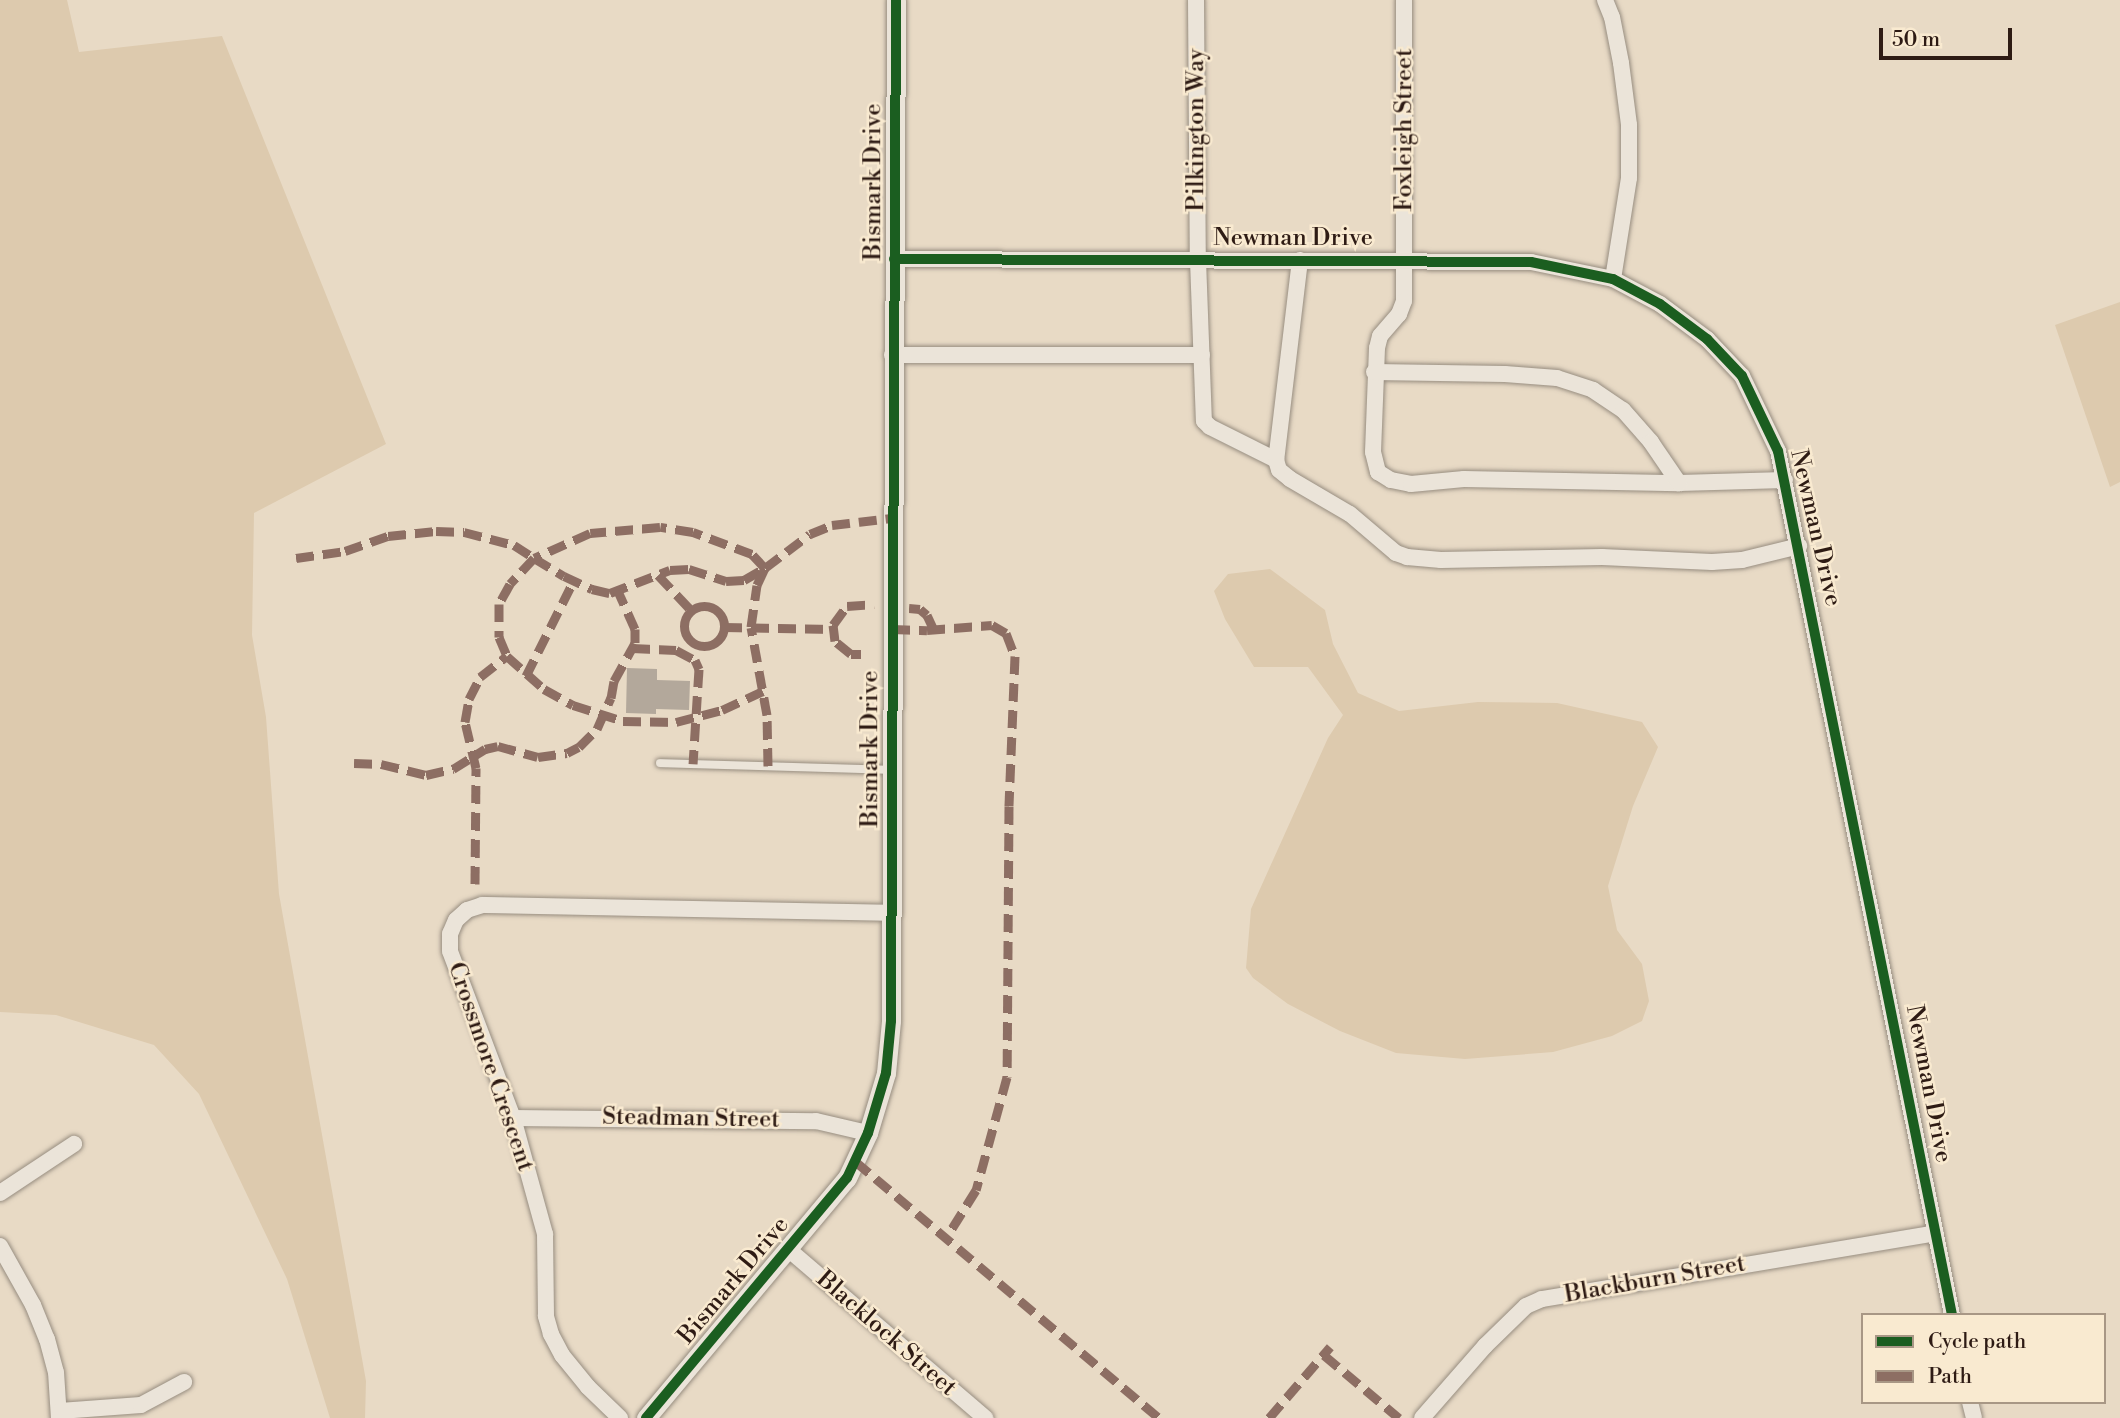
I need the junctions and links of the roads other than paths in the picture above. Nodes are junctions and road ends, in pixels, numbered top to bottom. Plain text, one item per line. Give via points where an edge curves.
1 (896, 0) edge
2 (1196, 0) edge
3 (1404, 0) edge
4 (1605, 0) edge
5 (894, 260) junction
6 (1198, 260) junction
7 (1300, 260) junction
8 (1405, 260) junction
9 (1613, 279) junction
10 (892, 355) junction
11 (1202, 355) junction
12 (1374, 372) junction
13 (1276, 460) junction
14 (1785, 481) junction
15 (1679, 483) junction
16 (1799, 546) junction
17 (660, 763) dead end
18 (892, 770) junction
19 (892, 913) junction
20 (513, 1118) junction
21 (868, 1133) junction
22 (74, 1144) dead end
23 (0, 1193) edge
24 (1936, 1233) junction
25 (0, 1246) edge
26 (788, 1249) junction
27 (1952, 1313) edge
28 (184, 1382) dead end
29 (60, 1415) edge
30 (620, 1418) edge
31 (646, 1418) edge
32 (985, 1418) edge
33 (1422, 1418) edge

1 - 5 street, Bismark Drive
2 - 6 street, Pilkington Way
3 - 8 street, Foxleigh Street
4 - 9 street via 1621,63 1629,125 1629,178
5 - 6 street, Newman Drive
5 - 10 street, Bismark Drive
6 - 7 street, Newman Drive
6 - 11 street, Pilkington Way
7 - 8 street, Newman Drive
7 - 13 street
8 - 9 street, Newman Drive via 1531,262
8 - 12 street, Foxleigh Street via 1404,301 1380,336
9 - 14 street, Newman Drive via 1684,319 1742,376 1778,451
10 - 11 street
10 - 18 street, Bismark Drive
11 - 13 street, Pilkington Way via 1204,421
12 - 15 street via 1557,378 1593,390 1623,410
12 - 15 street, Foxleigh Street via 1373,452 1378,472 1391,480 1411,484 1464,479
13 - 16 street via 1279,471 1350,514 1407,557 1712,562 1742,561
14 - 15 street, Foxleigh Street
14 - 16 street, Newman Drive
16 - 24 street, Newman Drive
17 - 18 lane
18 - 19 street, Bismark Drive
19 - 20 street, Crossmore Crescent via 482,905 467,910 450,934 450,951
19 - 21 street, Bismark Drive via 886,1073
20 - 21 street, Steadman Street via 816,1121
20 - 30 street, Crossmore Crescent via 545,1234 546,1316 551,1334 588,1387
21 - 26 street, Bismark Drive via 847,1178
22 - 23 street
24 - 27 street, Newman Drive
24 - 33 street, Blackburn Street via 1542,1299 1526,1306 1485,1346
25 - 29 street via 47,1339
26 - 31 street, Bismark Drive
26 - 32 street, Blacklock Street
28 - 29 street via 141,1405

